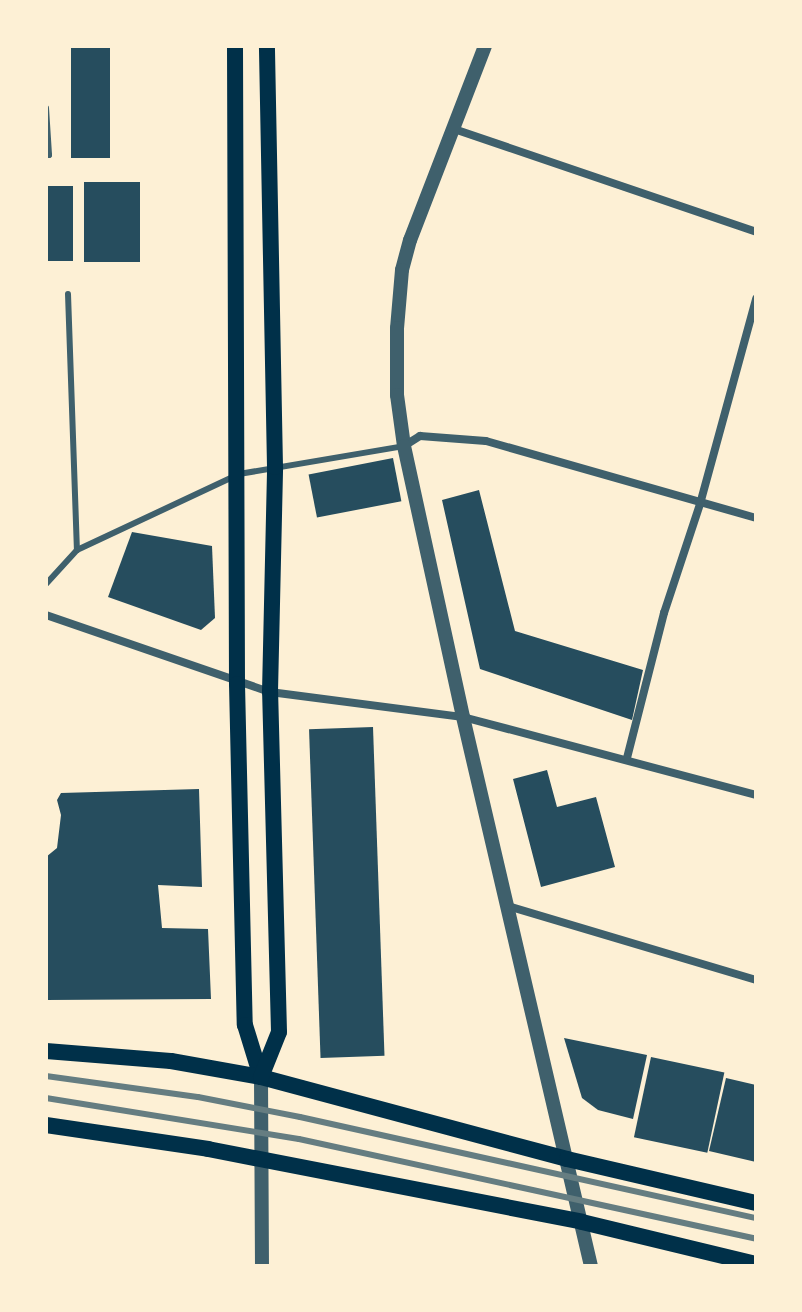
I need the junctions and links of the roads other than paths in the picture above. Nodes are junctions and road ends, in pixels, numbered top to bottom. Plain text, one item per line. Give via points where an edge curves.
1 (235, 46) edge
2 (267, 46) edge
3 (485, 46) edge
4 (46, 108) edge
5 (454, 129) junction
6 (46, 155) edge
7 (756, 232) edge
8 (68, 294) dead end
9 (756, 299) edge
10 (404, 446) junction
11 (275, 467) junction
12 (239, 474) junction
13 (700, 504) junction
14 (756, 518) edge
15 (77, 550) junction
16 (46, 584) edge
17 (46, 615) edge
18 (237, 684) junction
19 (270, 692) junction
20 (463, 717) junction
21 (627, 758) junction
22 (756, 795) edge
23 (507, 906) junction
24 (756, 980) edge
25 (46, 1051) edge
26 (261, 1077) junction
27 (46, 1125) edge
28 (260, 1159) junction
29 (567, 1159) junction
30 (756, 1203) edge
31 (582, 1222) junction
32 (756, 1264) edge
33 (262, 1266) edge
34 (591, 1266) edge

1 - 12 main road
2 - 11 main road
3 - 5 street
4 - 6 lane
5 - 7 street
5 - 10 street via 410,240 400,281 397,395
8 - 15 lane
9 - 13 street
10 - 11 lane
10 - 13 street via 420,436 486,441
10 - 20 street
11 - 12 lane
11 - 19 main road
12 - 15 lane
12 - 18 main road
13 - 14 street
13 - 21 street via 664,613
15 - 16 lane
17 - 18 street
18 - 19 street
18 - 26 main road via 245,1025
19 - 20 street
19 - 26 main road via 279,1032
20 - 21 street
20 - 23 street
21 - 22 street
23 - 24 street
23 - 29 street
25 - 26 main road via 171,1061
26 - 28 street
26 - 29 main road
27 - 28 main road
28 - 31 main road
28 - 33 street
29 - 30 main road
29 - 31 street
31 - 32 main road
31 - 34 street

